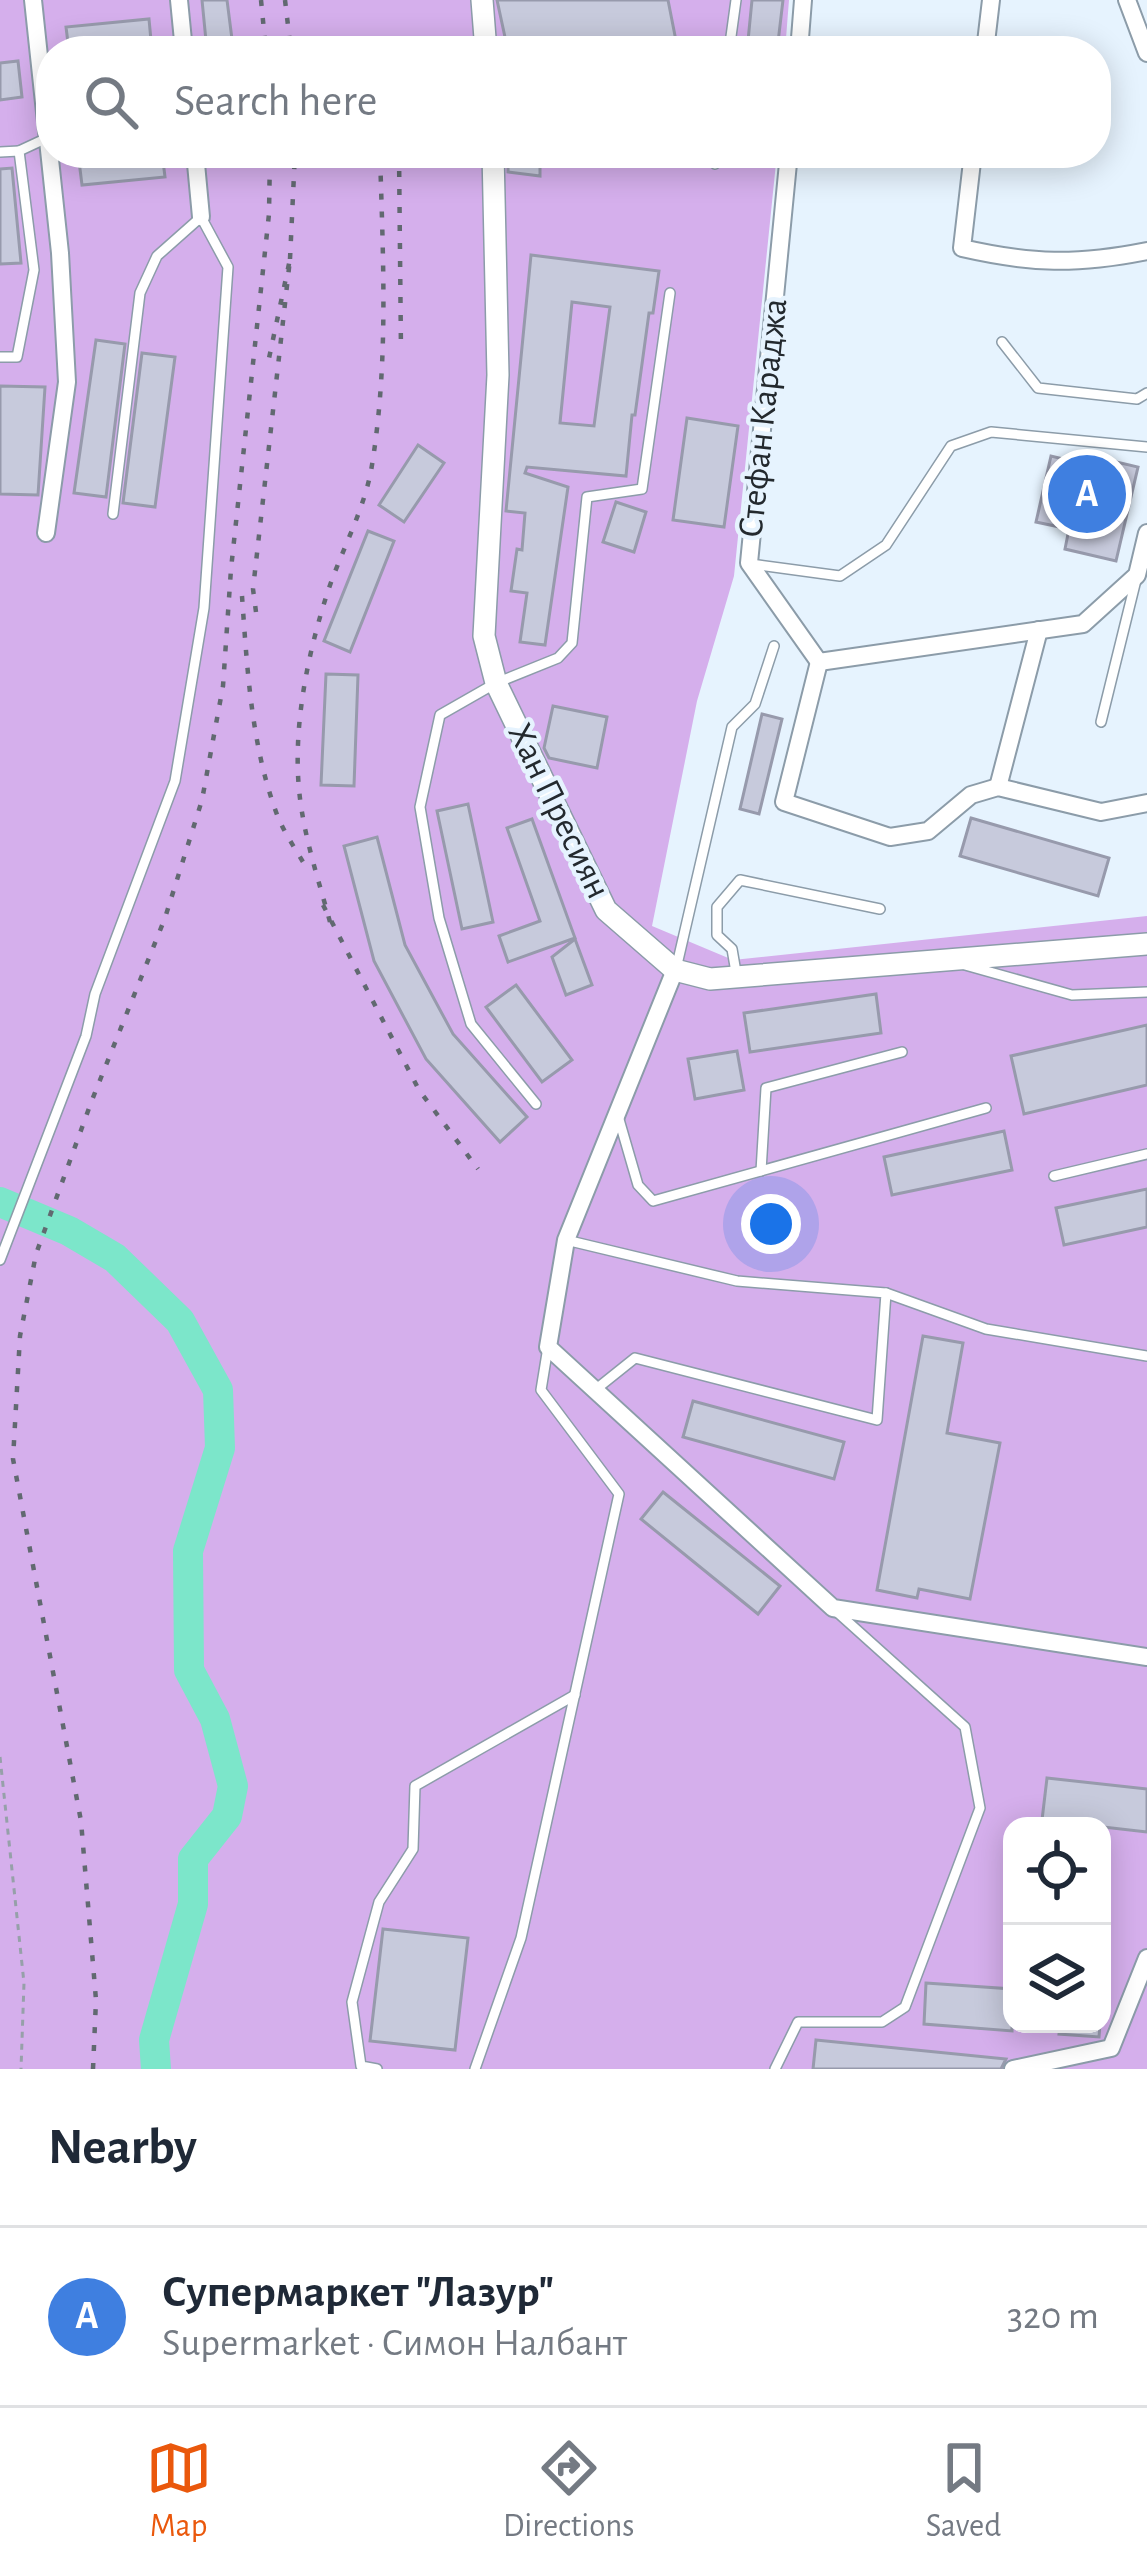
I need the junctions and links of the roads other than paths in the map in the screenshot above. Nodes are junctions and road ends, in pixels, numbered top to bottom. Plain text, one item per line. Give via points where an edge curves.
1 (33, 0) edge
2 (179, 0) edge
3 (482, 0) edge
4 (736, 0) edge
5 (803, 0) edge
6 (991, 0) edge
7 (1127, 0) edge
8 (37, 36) edge
9 (183, 36) edge
10 (485, 36) edge
11 (731, 36) edge
12 (800, 36) edge
13 (987, 36) edge
14 (1147, 53) edge
15 (36, 143) edge
16 (19, 151) junction
17 (0, 152) edge
18 (50, 168) edge
19 (196, 168) edge
20 (494, 168) edge
21 (788, 168) edge
22 (971, 168) edge
23 (201, 217) junction
24 (1147, 251) edge
25 (670, 293) dead end
26 (1002, 343) dead end
27 (0, 357) edge
28 (1147, 393) edge
29 (1147, 447) edge
30 (113, 514) dead end
31 (46, 533) dead end
32 (1147, 533) edge
33 (749, 563) junction
34 (1137, 574) junction
35 (1039, 630) junction
36 (774, 646) dead end
37 (819, 662) junction
38 (496, 683) junction
39 (1101, 722) dead end
40 (998, 787) junction
41 (1147, 803) edge
42 (880, 909) dead end
43 (1147, 944) edge
44 (952, 962) junction
45 (675, 970) junction
46 (737, 978) junction
47 (1147, 992) edge
48 (902, 1052) dead end
49 (536, 1104) dead end
50 (986, 1108) dead end
51 (617, 1113) junction
52 (1147, 1154) edge
53 (761, 1171) junction
54 (1054, 1176) dead end
55 (566, 1240) junction
56 (0, 1260) edge
57 (886, 1293) junction
58 (548, 1347) junction
59 (1147, 1356) edge
60 (595, 1390) junction
61 (832, 1608) junction
62 (1147, 1657) edge
63 (575, 1695) junction
64 (1147, 1958) edge
65 (377, 2069) edge
66 (475, 2069) edge
67 (776, 2069) edge
68 (1013, 2069) edge

1 - 8 street
2 - 9 street
3 - 10 street
4 - 11 lane
5 - 12 street
6 - 13 street
7 - 14 street
15 - 16 lane
16 - 17 lane
16 - 27 lane via 34,270 17,358
18 - 31 street via 67,382
19 - 23 street
20 - 38 street, Хан Пресиян via 498,375 484,637
21 - 33 street, Стефан Караджа
22 - 24 street via 962,248 1018,261 1090,263
23 - 30 lane via 157,256 140,293
23 - 56 lane via 228,267 204,608 175,781
25 - 38 lane via 642,489 587,497 572,643 558,658
26 - 28 lane via 1038,388 1137,399
29 - 33 lane via 991,432 951,446 886,545 840,576
32 - 34 street
33 - 37 street, Стефан Караджа
34 - 35 street via 1083,624
34 - 39 lane
35 - 37 street
35 - 40 street
36 - 45 lane via 755,704 732,727
37 - 40 street via 784,802 890,837 928,831 971,795
38 - 45 street, Хан Пресиян via 606,910
38 - 49 lane via 440,715 420,807 439,918 471,1024
40 - 41 street via 1101,812
42 - 46 lane via 740,880 717,907 716,935 732,949
43 - 44 street
44 - 46 street
44 - 47 lane via 1072,995
45 - 46 street
45 - 51 street
48 - 53 lane via 766,1088
50 - 53 lane
51 - 53 lane via 638,1185 653,1201
51 - 55 street
52 - 54 lane
55 - 57 lane via 737,1281
55 - 58 street
57 - 59 lane via 986,1329
57 - 60 lane via 877,1420 635,1358
58 - 60 street
58 - 63 lane via 541,1390 619,1494
60 - 61 street
61 - 62 street
61 - 67 lane via 965,1727 980,1808 905,2007 882,2022 798,2022
63 - 65 lane via 415,1786 413,1849 379,1902 352,2002 361,2066
63 - 66 lane via 521,1938
64 - 68 street via 1111,2048

